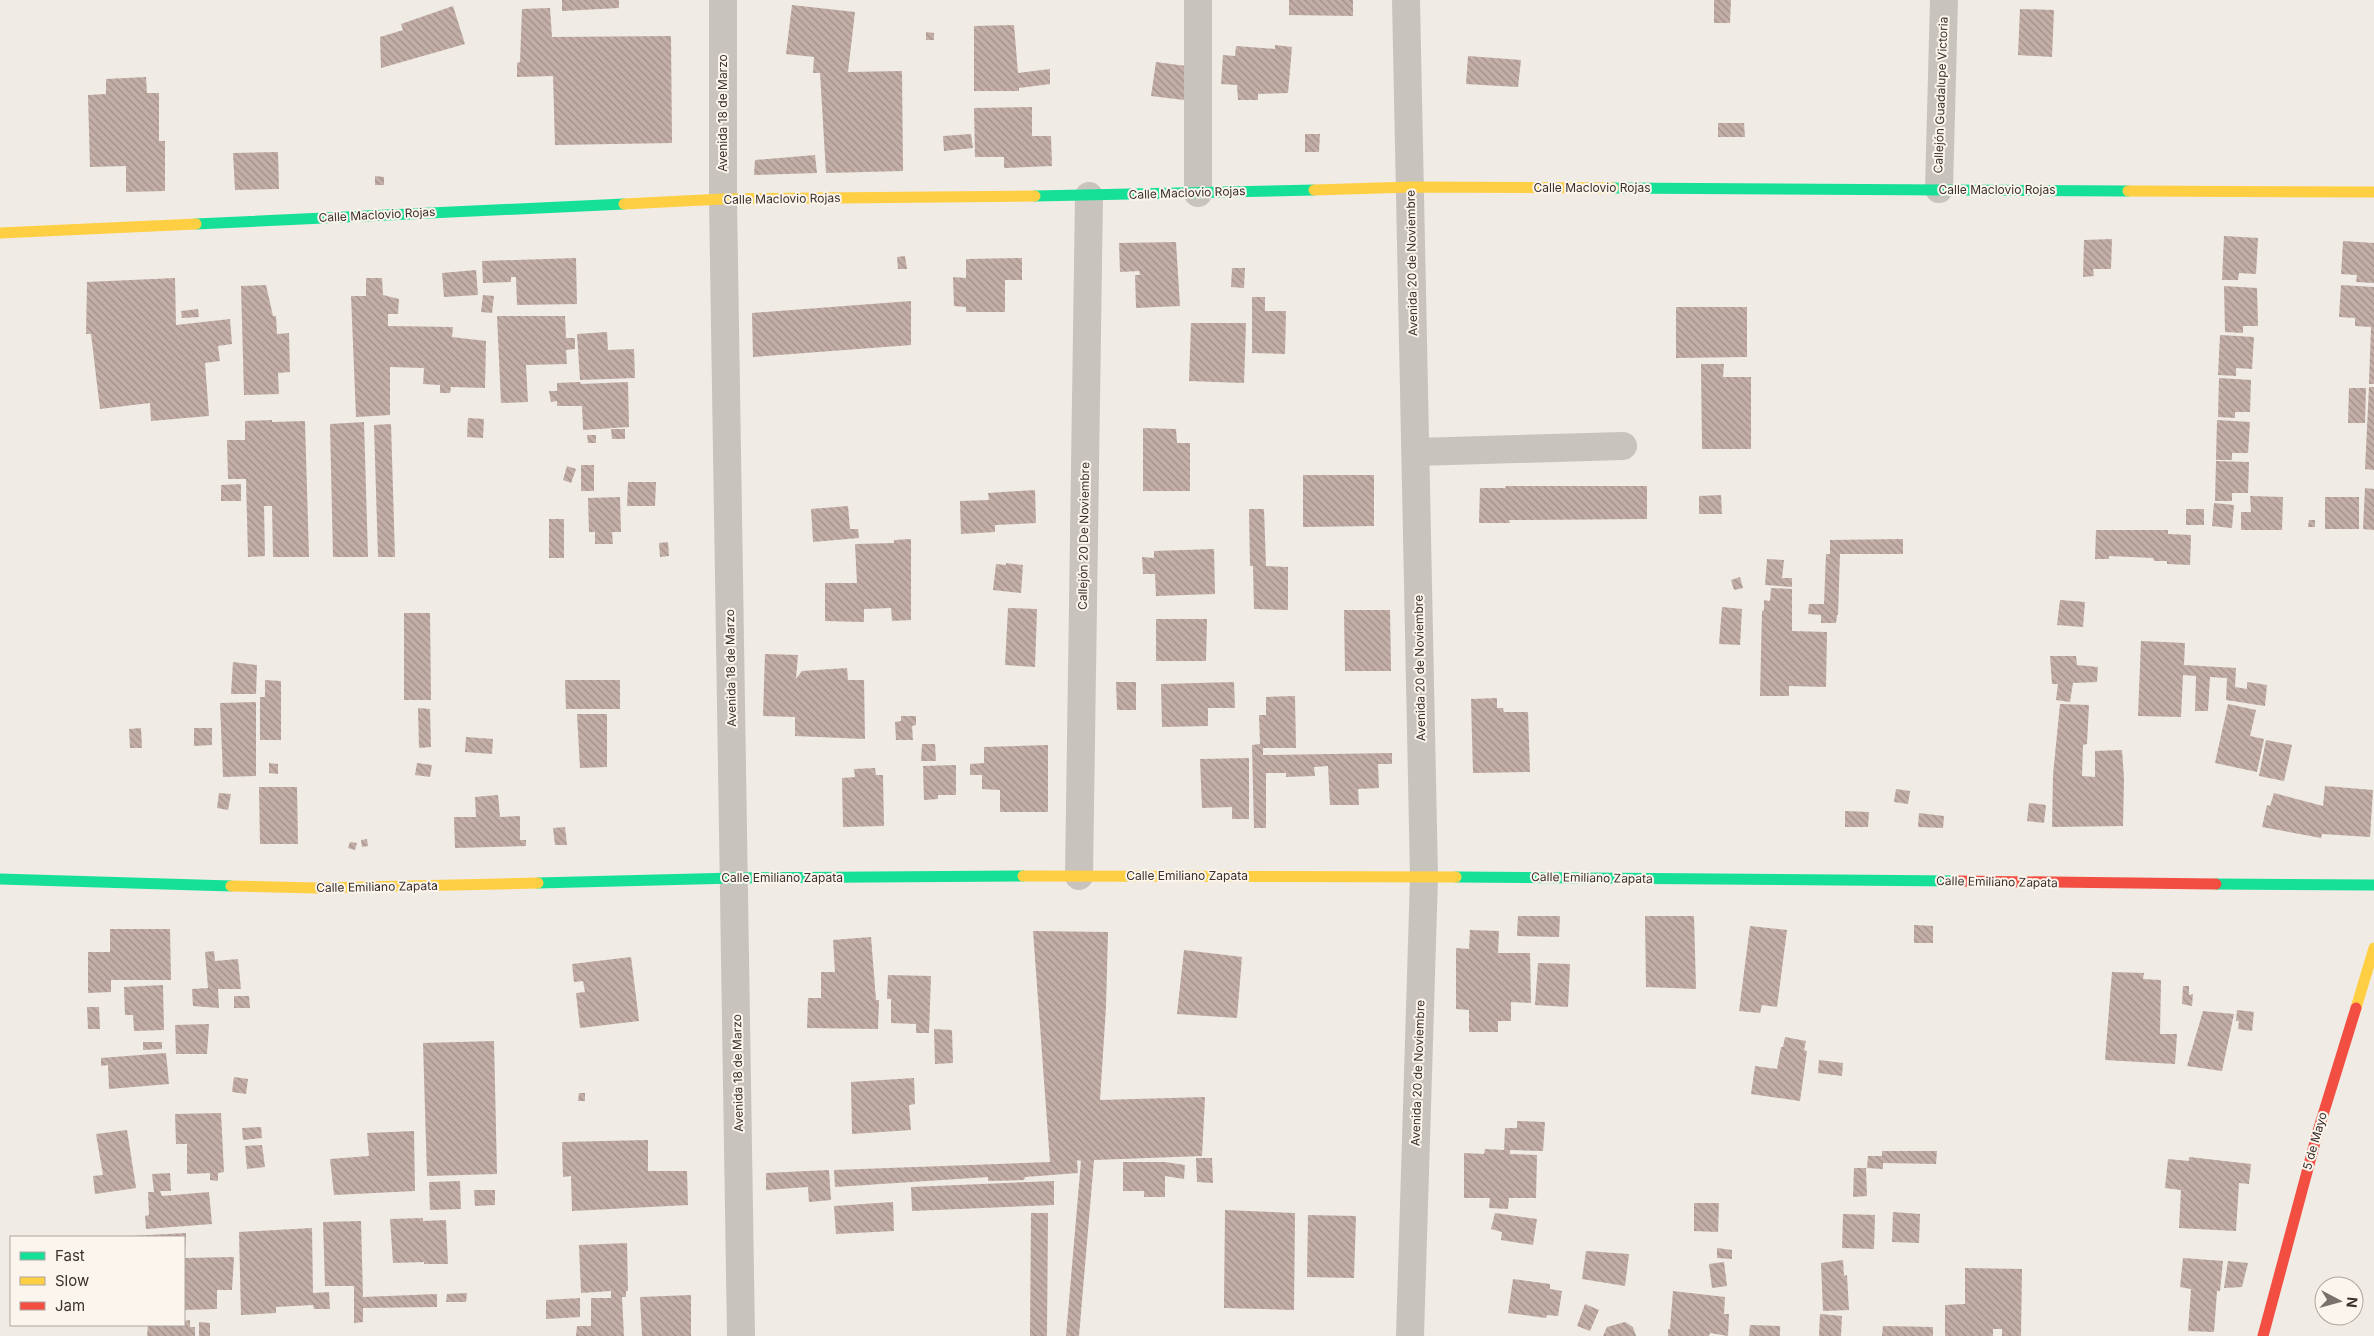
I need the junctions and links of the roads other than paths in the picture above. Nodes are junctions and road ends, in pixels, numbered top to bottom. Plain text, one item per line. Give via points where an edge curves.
1 (723, 0) edge
2 (1198, 0) edge
3 (1406, 0) edge
4 (1944, 0) edge
5 (1411, 187) junction
6 (1939, 189) junction
7 (2374, 192) edge
8 (1198, 193) junction
9 (1089, 196) junction
10 (723, 199) junction
11 (0, 233) edge
12 (1623, 446) dead end
13 (1416, 452) junction
14 (1078, 876) junction
15 (1424, 877) junction
16 (735, 878) junction
17 (0, 879) edge
18 (2374, 886) edge
19 (2374, 948) edge
20 (741, 1336) edge
21 (1410, 1336) edge
22 (2263, 1336) edge

1 - 10 street, Avenida 18 de Marzo
2 - 8 street
3 - 5 street, Avenida 20 de Noviembre
4 - 6 street, Callejón Guadalupe Victoria
5 - 6 street, Calle Maclovio Rojas
5 - 8 street, Calle Maclovio Rojas
5 - 13 street, Avenida 20 de Noviembre
6 - 7 street, Calle Maclovio Rojas
8 - 9 street, Calle Maclovio Rojas
9 - 10 street, Calle Maclovio Rojas
9 - 14 street, Callejón 20 De Noviembre
10 - 11 street, Calle Maclovio Rojas
10 - 16 street, Avenida 18 de Marzo
12 - 13 street
13 - 15 street, Avenida 20 de Noviembre
14 - 15 street, Calle Emiliano Zapata
14 - 16 street, Calle Emiliano Zapata
15 - 18 street, Calle Emiliano Zapata
15 - 21 street, Avenida 20 de Noviembre
16 - 17 street, Calle Emiliano Zapata via 316,888
16 - 20 street, Avenida 18 de Marzo
19 - 22 street, 5 de Mayo via 2318,1131

